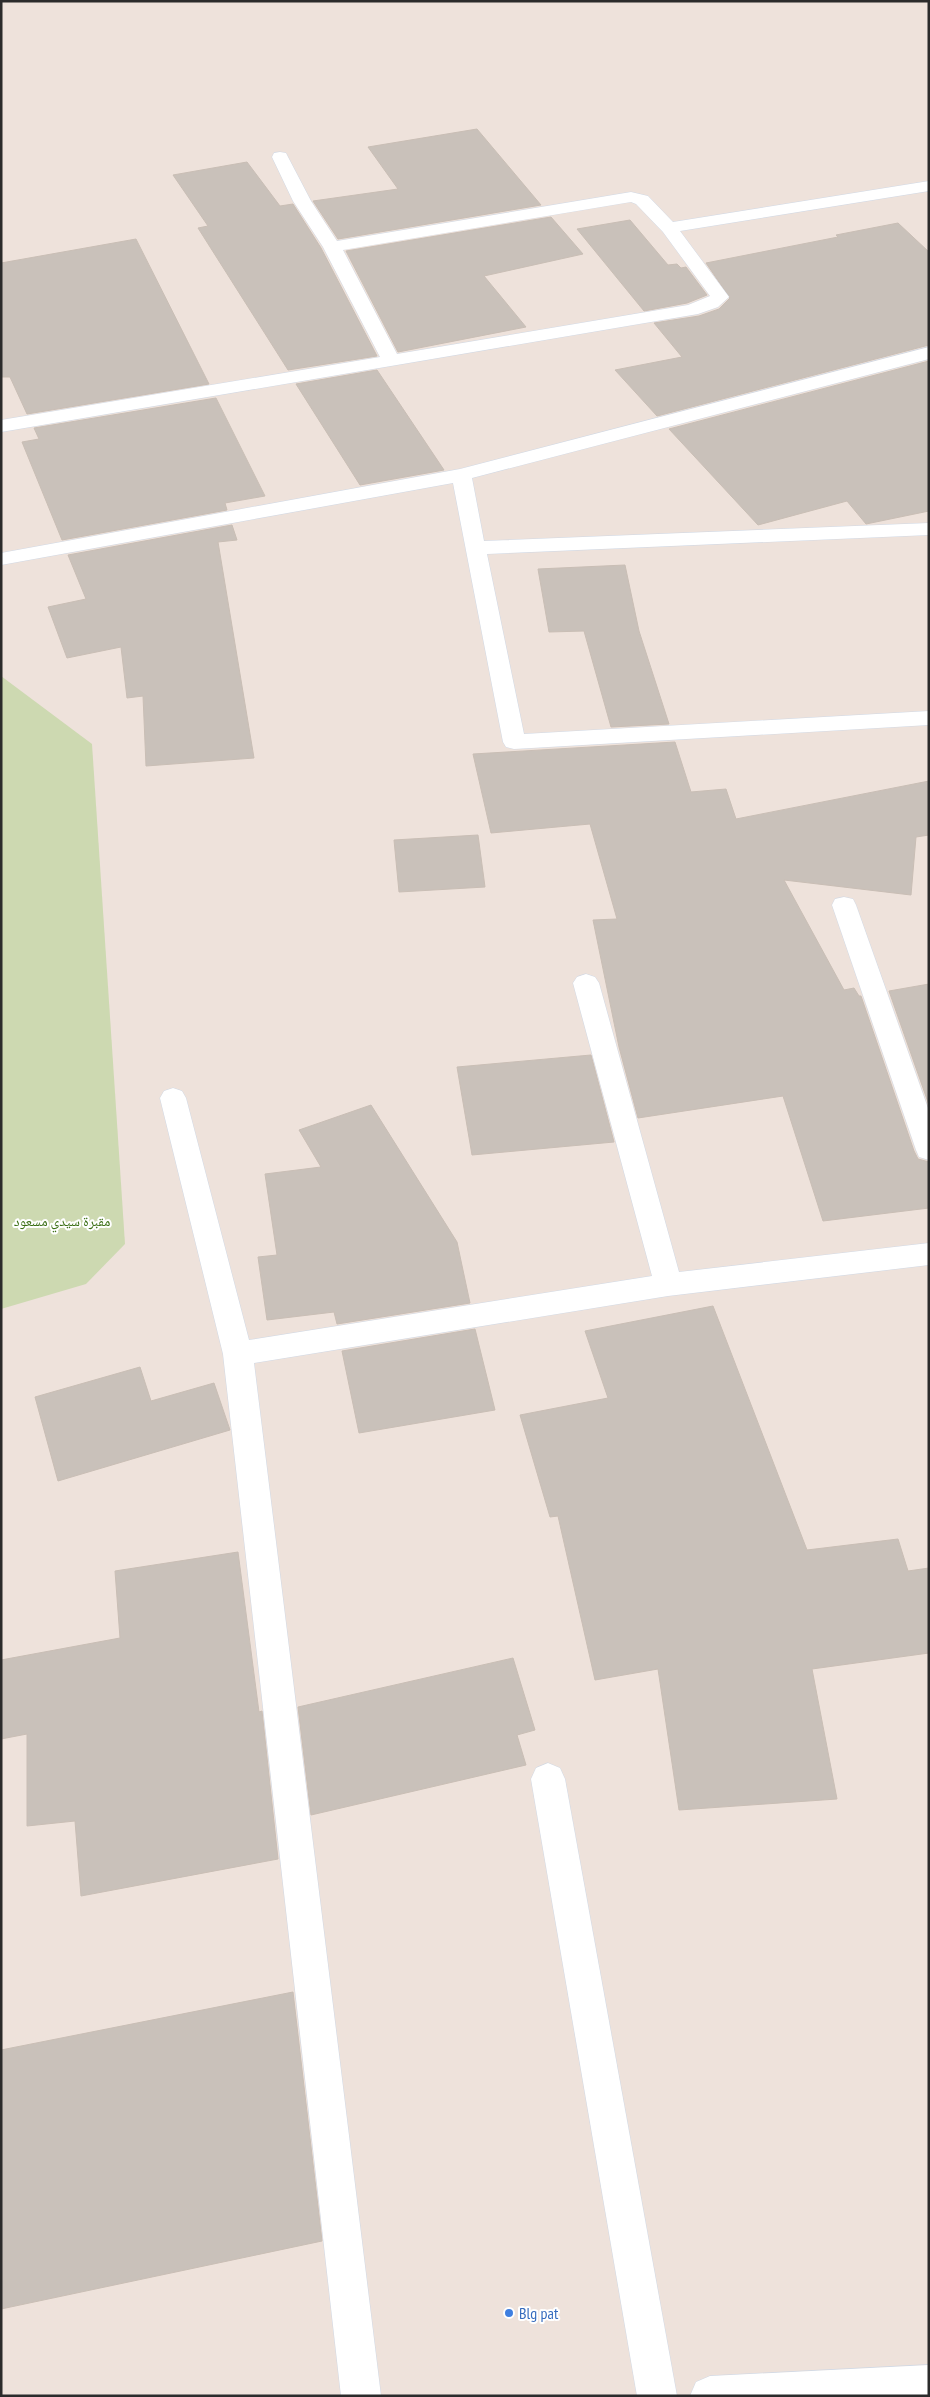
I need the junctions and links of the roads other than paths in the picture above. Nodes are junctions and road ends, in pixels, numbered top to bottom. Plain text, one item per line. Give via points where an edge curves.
1 (280, 157) dead end
2 (929, 186) edge
3 (669, 228) junction
4 (332, 247) junction
5 (929, 353) edge
6 (391, 361) junction
7 (1, 426) edge
8 (461, 475) junction
9 (929, 529) edge
10 (474, 548) junction
11 (1, 559) edge
12 (929, 718) edge
13 (844, 905) dead end
14 (586, 983) dead end
15 (173, 1098) dead end
16 (929, 1150) edge
17 (929, 1254) edge
18 (668, 1285) junction
19 (238, 1354) junction
20 (548, 1779) dead end
21 (929, 2385) edge
22 (361, 2396) edge
23 (657, 2396) edge
24 (710, 2396) edge

1 - 4 street via 302,201
2 - 3 street
3 - 4 street via 642,200 631,197
3 - 6 street via 720,297 712,303 692,310
4 - 6 street
5 - 8 street
6 - 7 street
8 - 10 street
8 - 11 street
9 - 10 street
10 - 12 street via 514,742
13 - 16 street
14 - 18 street
15 - 19 street
17 - 18 street
18 - 19 street
19 - 22 street
20 - 23 street
21 - 24 street

